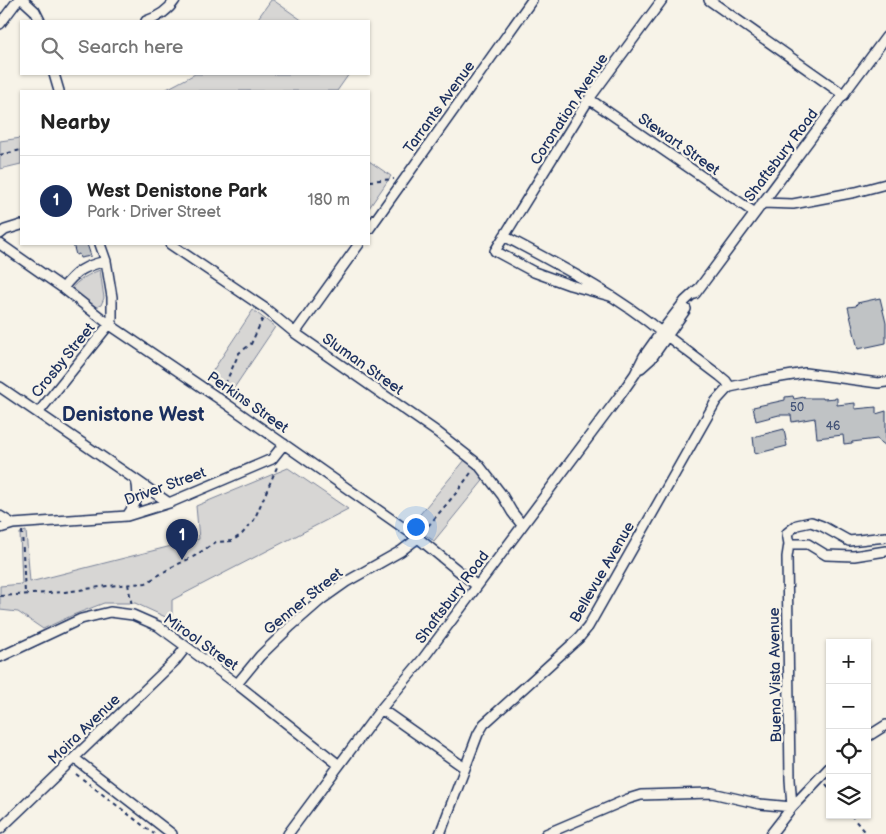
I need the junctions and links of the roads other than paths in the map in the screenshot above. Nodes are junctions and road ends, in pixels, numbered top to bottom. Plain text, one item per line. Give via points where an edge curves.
1 (18, 0) edge
2 (23, 0) edge
3 (175, 0) edge
4 (532, 0) edge
5 (662, 0) edge
6 (710, 0) edge
7 (40, 20) edge
8 (149, 20) edge
9 (0, 24) edge
10 (886, 37) edge
11 (54, 75) edge
12 (59, 90) edge
13 (844, 95) junction
14 (588, 99) junction
15 (886, 184) edge
16 (762, 203) junction
17 (754, 213) junction
18 (20, 225) edge
19 (370, 228) edge
20 (0, 234) edge
21 (504, 236) junction
22 (0, 244) edge
23 (100, 245) edge
24 (171, 245) edge
25 (358, 245) edge
26 (106, 261) junction
27 (63, 288) junction
28 (610, 296) junction
29 (110, 325) junction
30 (295, 333) junction
31 (664, 334) junction
32 (886, 382) edge
33 (0, 386) edge
34 (730, 387) junction
35 (38, 413) junction
36 (284, 444) junction
37 (136, 480) junction
38 (168, 503) junction
39 (0, 516) edge
40 (127, 516) junction
41 (18, 524) junction
42 (522, 525) junction
43 (0, 528) edge
44 (886, 536) edge
45 (418, 538) junction
46 (789, 544) junction
47 (886, 551) edge
48 (477, 586) junction
49 (186, 647) junction
50 (0, 657) edge
51 (237, 684) junction
52 (381, 709) junction
53 (886, 725) edge
54 (871, 734) edge
55 (74, 758) junction
56 (339, 765) junction
57 (465, 768) junction
58 (826, 771) edge
59 (792, 807) junction
60 (0, 829) edge
61 (550, 833) edge
62 (172, 834) edge
63 (288, 834) edge
64 (440, 834) edge
65 (771, 834) edge

1 - 9 street
2 - 7 street
3 - 8 street via 164,12
4 - 19 street, Tarrants Avenue
5 - 14 street, Coronation Avenue
6 - 13 street
10 - 13 street, Shaftsbury Road
11 - 12 street
13 - 16 street, Shaftsbury Road
14 - 17 street, Stewart Street
14 - 21 street, Coronation Avenue
15 - 16 street via 793,204
16 - 17 street, Shaftsbury Road
17 - 31 street, Shaftsbury Road via 685,301
18 - 20 street
21 - 28 street
21 - 28 street via 495,251 534,272 570,286
22 - 27 street, Perkins Street
23 - 26 street
24 - 30 street, Sluman Street via 266,309
25 - 30 street
26 - 27 street via 80,271
26 - 29 street via 112,297
27 - 29 street, Perkins Street
28 - 31 street
29 - 35 street, Crosby Street
29 - 36 street, Perkins Street
30 - 42 street, Sluman Street via 478,464
31 - 34 street
31 - 42 street, Shaftsbury Road via 644,356 635,374
32 - 34 street via 805,373
33 - 35 street
34 - 57 street, Bellevue Avenue via 716,401 588,627 484,724
35 - 37 street
36 - 38 street, Driver Street via 272,459
36 - 45 street, Perkins Street
37 - 38 street
37 - 40 street via 139,494
38 - 40 street, Driver Street
39 - 41 street
40 - 41 street, Driver Street
41 - 43 street, Driver Street
42 - 48 street, Shaftsbury Road
44 - 46 street, Buena Vista Avenue via 849,540 811,522 797,525 787,533
45 - 48 street, Perkins Street
45 - 51 street, Genner Street via 322,599 260,656
46 - 47 street via 808,544 826,555 854,556
46 - 59 street, Buena Vista Avenue
48 - 52 street, Shaftsbury Road
49 - 50 street, Mirool Street via 158,626 133,615 110,612 81,619
49 - 51 street, Mirool Street
49 - 55 street, Moira Avenue
51 - 56 street, Mirool Street
52 - 56 street, Shaftsbury Road
52 - 57 street
53 - 54 street
55 - 60 street, Moira Avenue
55 - 62 street
56 - 63 street, Shaftsbury Road
57 - 64 street, Bellevue Avenue
58 - 59 street
59 - 61 street via 760,804 712,793 641,795
59 - 65 street

